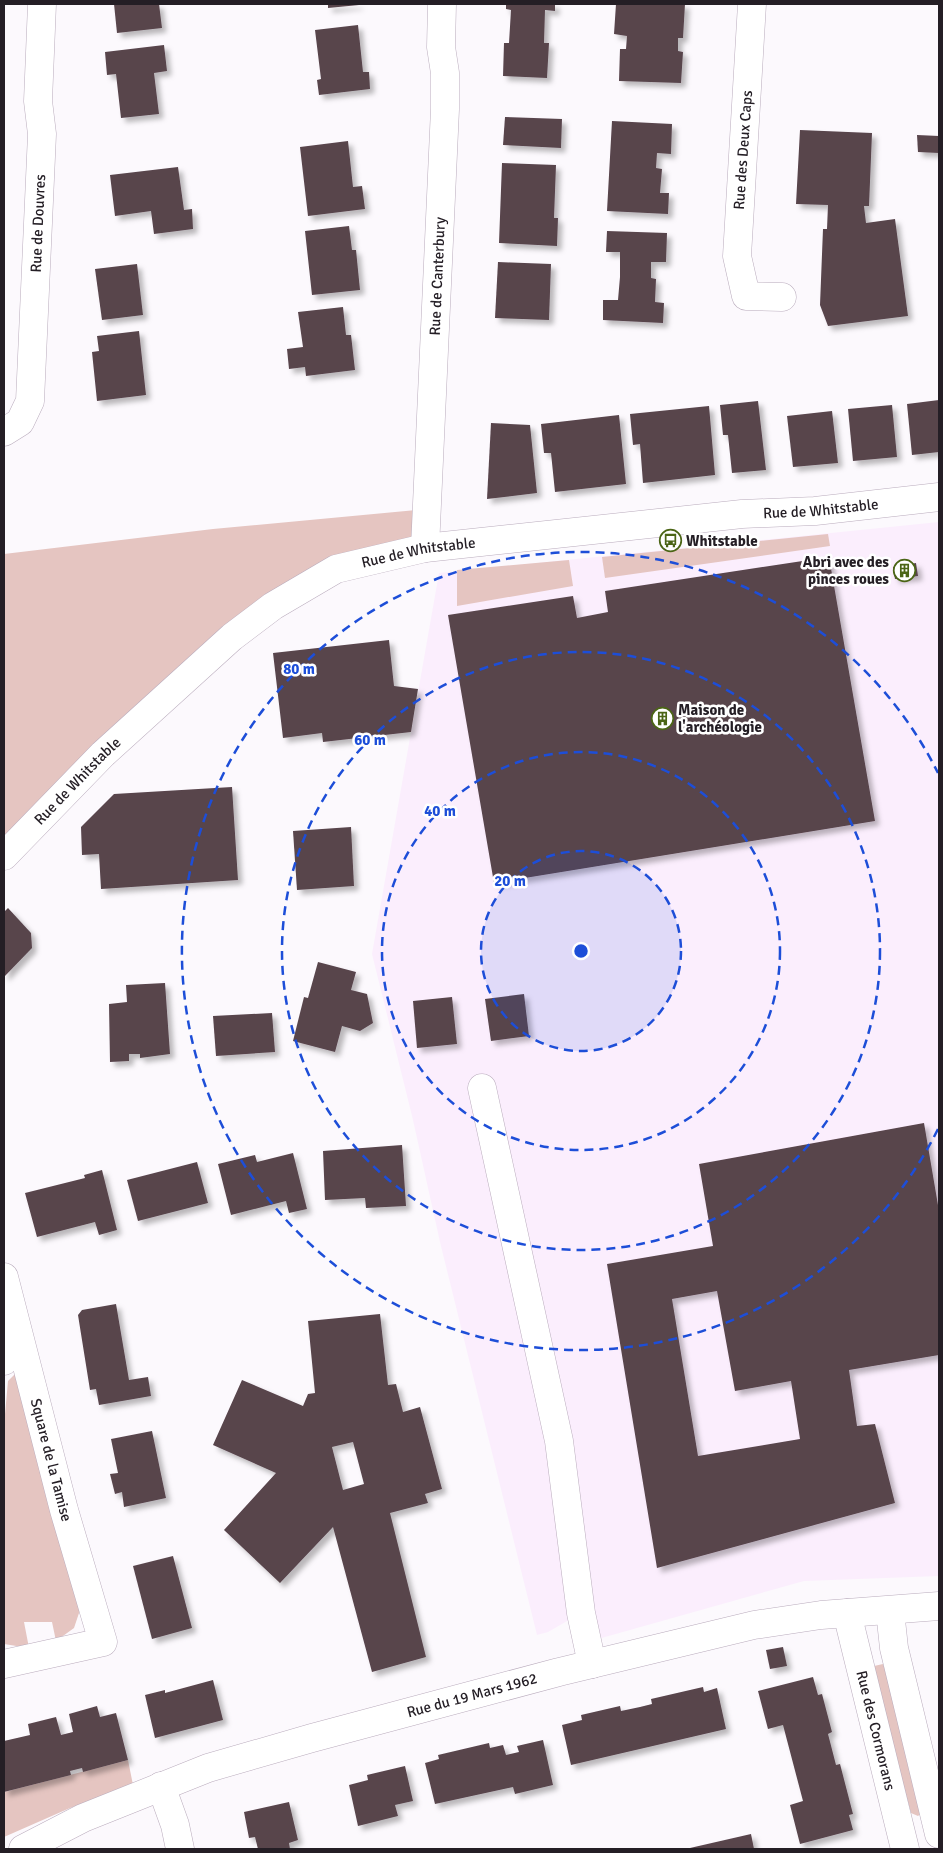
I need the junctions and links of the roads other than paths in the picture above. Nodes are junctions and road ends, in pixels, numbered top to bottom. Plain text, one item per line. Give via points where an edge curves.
1 (42, 4) edge
2 (442, 4) edge
3 (752, 4) edge
4 (782, 297) dead end
5 (4, 432) edge
6 (939, 497) edge
7 (425, 548) junction
8 (4, 856) edge
9 (482, 1088) dead end
10 (4, 1278) edge
11 (14, 1318) junction
12 (4, 1361) edge
13 (939, 1606) edge
14 (890, 1611) junction
15 (847, 1614) junction
16 (4, 1664) edge
17 (592, 1664) junction
18 (161, 1786) junction
19 (939, 1834) edge
20 (939, 1845) edge
21 (23, 1849) edge
22 (180, 1849) edge
23 (905, 1849) edge
24 (928, 1849) edge

1 - 5 street, Rue de Douvres via 38,101 42,134 30,401 20,422
2 - 7 street, Rue de Canterbury via 445,109
3 - 4 street, Rue des Deux Caps via 736,256 746,296
6 - 7 street, Rue de Whitstable via 742,514
7 - 8 street, Rue de Whitstable via 336,569 273,606 232,637 103,754
9 - 17 street via 559,1440 581,1613
10 - 11 street, Square de la Tamise
11 - 12 street
11 - 16 street, Square de la Tamise via 64,1510 103,1642
13 - 14 street, Rue du 19 Mars 1962
14 - 15 street, Rue du 19 Mars 1962
14 - 19 street via 894,1648
15 - 17 street, Rue du 19 Mars 1962 via 754,1625
15 - 23 street, Rue des Cormorans
17 - 18 street, Rue du 19 Mars 1962 via 312,1738 208,1768
18 - 21 street, Rue du 19 Mars 1962 via 83,1818
18 - 22 street
20 - 24 street

